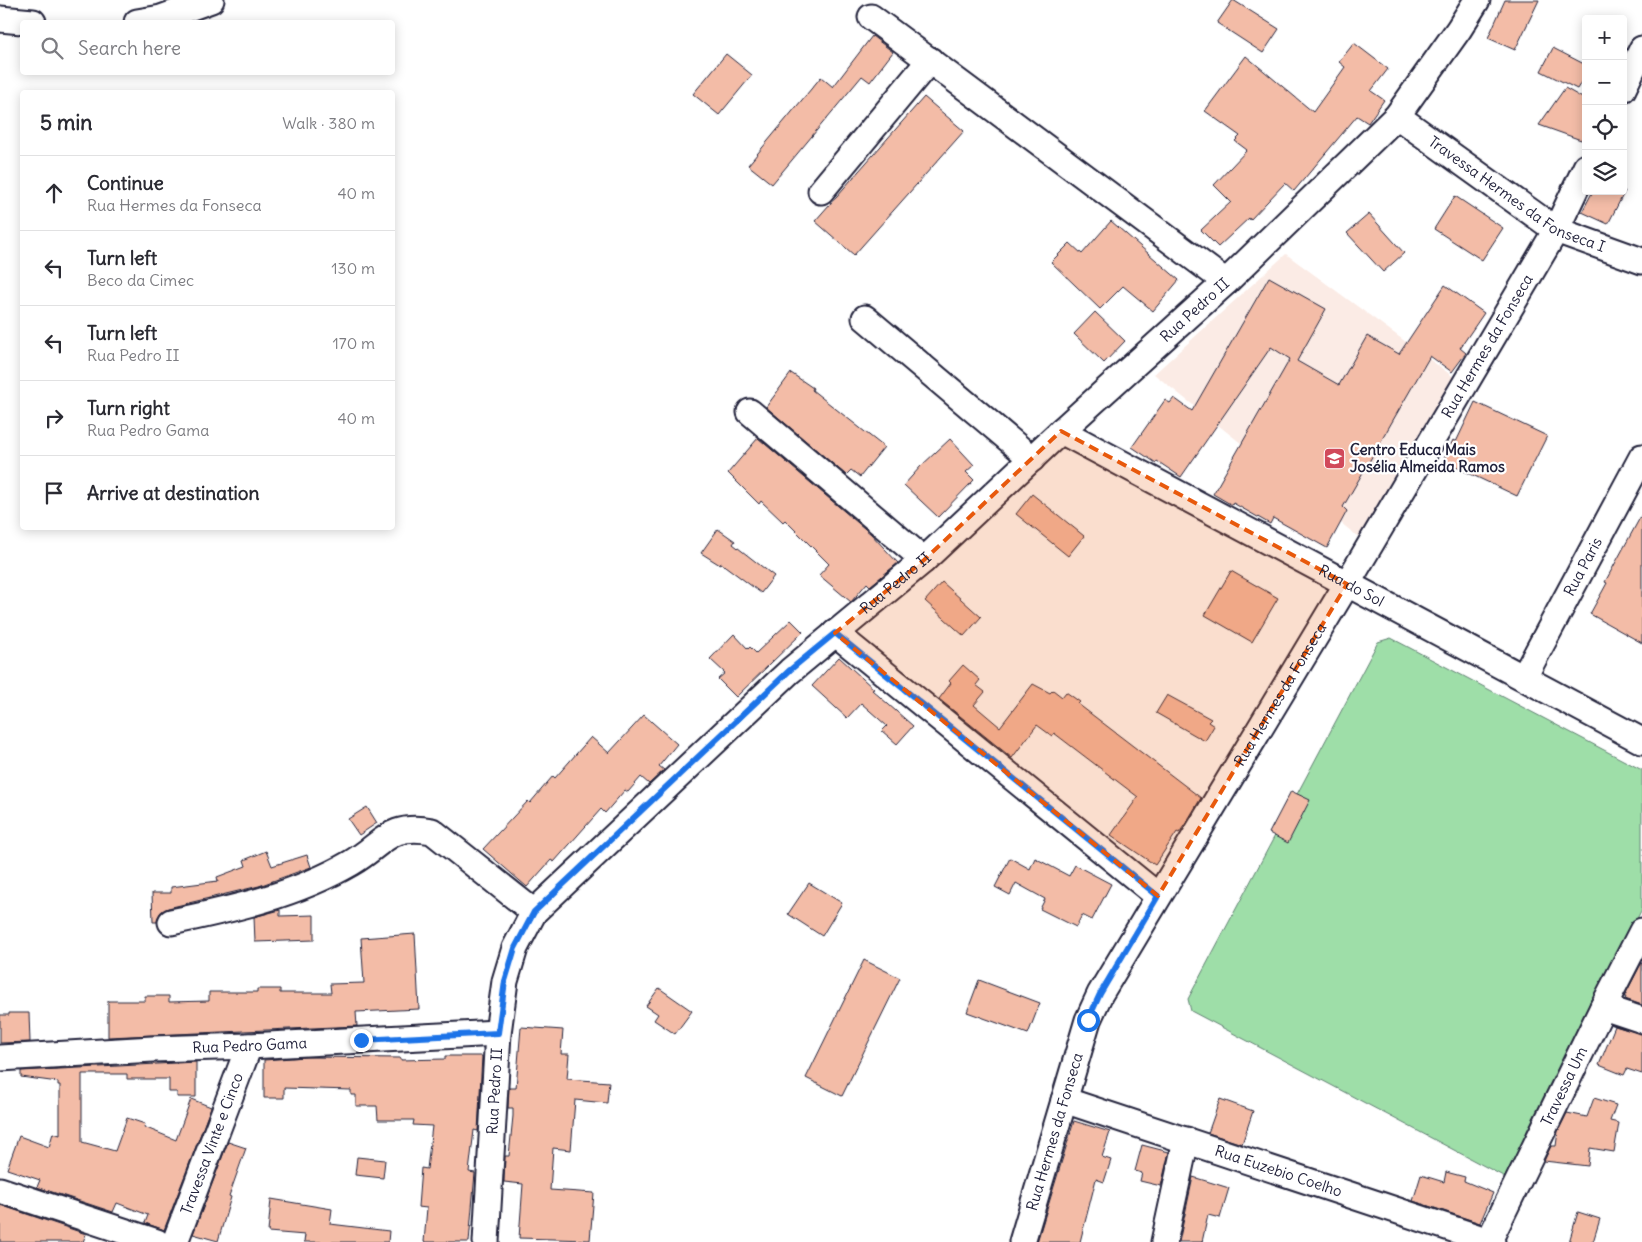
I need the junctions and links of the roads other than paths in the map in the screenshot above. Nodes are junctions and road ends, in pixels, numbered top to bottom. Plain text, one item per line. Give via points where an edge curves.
1 (211, 0) edge
2 (1478, 0) edge
3 (871, 17) dead end
4 (0, 19) edge
5 (149, 20) edge
6 (20, 21) edge
7 (1642, 49) edge
8 (930, 60) junction
9 (1627, 81) edge
10 (1396, 116) junction
11 (1582, 175) edge
12 (820, 191) dead end
13 (1556, 230) junction
14 (1642, 261) edge
15 (1226, 282) junction
16 (865, 318) dead end
17 (750, 412) dead end
18 (1061, 431) junction
19 (1642, 457) edge
20 (1032, 458) junction
21 (924, 560) junction
22 (1347, 584) junction
23 (835, 633) junction
24 (1524, 677) junction
25 (1642, 741) edge
26 (1158, 896) junction
27 (534, 912) junction
28 (171, 922) dead end
29 (1642, 931) edge
30 (1603, 1006) junction
31 (1642, 1020) edge
32 (498, 1033) junction
33 (249, 1046) junction
34 (0, 1058) edge
35 (1064, 1100) junction
36 (1186, 1140) junction
37 (0, 1190) edge
38 (157, 1242) edge
39 (175, 1242) edge
40 (486, 1242) edge
41 (1022, 1242) edge
42 (1164, 1242) edge
43 (1491, 1242) edge

1 - 5 street
2 - 10 street, Rua Pedro II
3 - 8 street
4 - 6 street
7 - 9 street
8 - 12 street
8 - 15 street
10 - 13 street, Travessa Hermes da Fonseca I
10 - 15 street, Rua Pedro II
11 - 13 street, Rua Hermes da Fonseca
13 - 14 street, Travessa Hermes da Fonseca I
13 - 22 street, Rua Hermes da Fonseca
15 - 18 street, Rua Pedro II
16 - 20 street
17 - 21 street
18 - 20 street, Rua Pedro II
18 - 22 street, Rua do Sol
19 - 24 street, Rua Paris
20 - 21 street, Rua Pedro II
21 - 23 street, Rua Pedro II
22 - 24 street, Rua do Sol
22 - 26 street, Rua Hermes da Fonseca
23 - 26 street
23 - 27 street, Rua Pedro II via 790,670
24 - 25 street, Rua do Sol
26 - 35 street, Rua Hermes da Fonseca via 1088,1020
27 - 28 street via 432,831 418,828 390,834 353,862 276,897
27 - 32 street, Rua Pedro II via 515,948 505,981
29 - 30 street, Travessa Um
30 - 31 street
30 - 43 street, Travessa Um
32 - 33 street, Rua Pedro Gama
32 - 40 street, Rua Pedro II
33 - 34 street, Rua Pedro Gama
33 - 39 street, Travessa Vinte e Cinco
35 - 36 street, Rua Euzebio Coelho
35 - 41 street, Rua Hermes da Fonseca
36 - 42 street
36 - 43 street, Rua Euzebio Coelho
37 - 38 street

